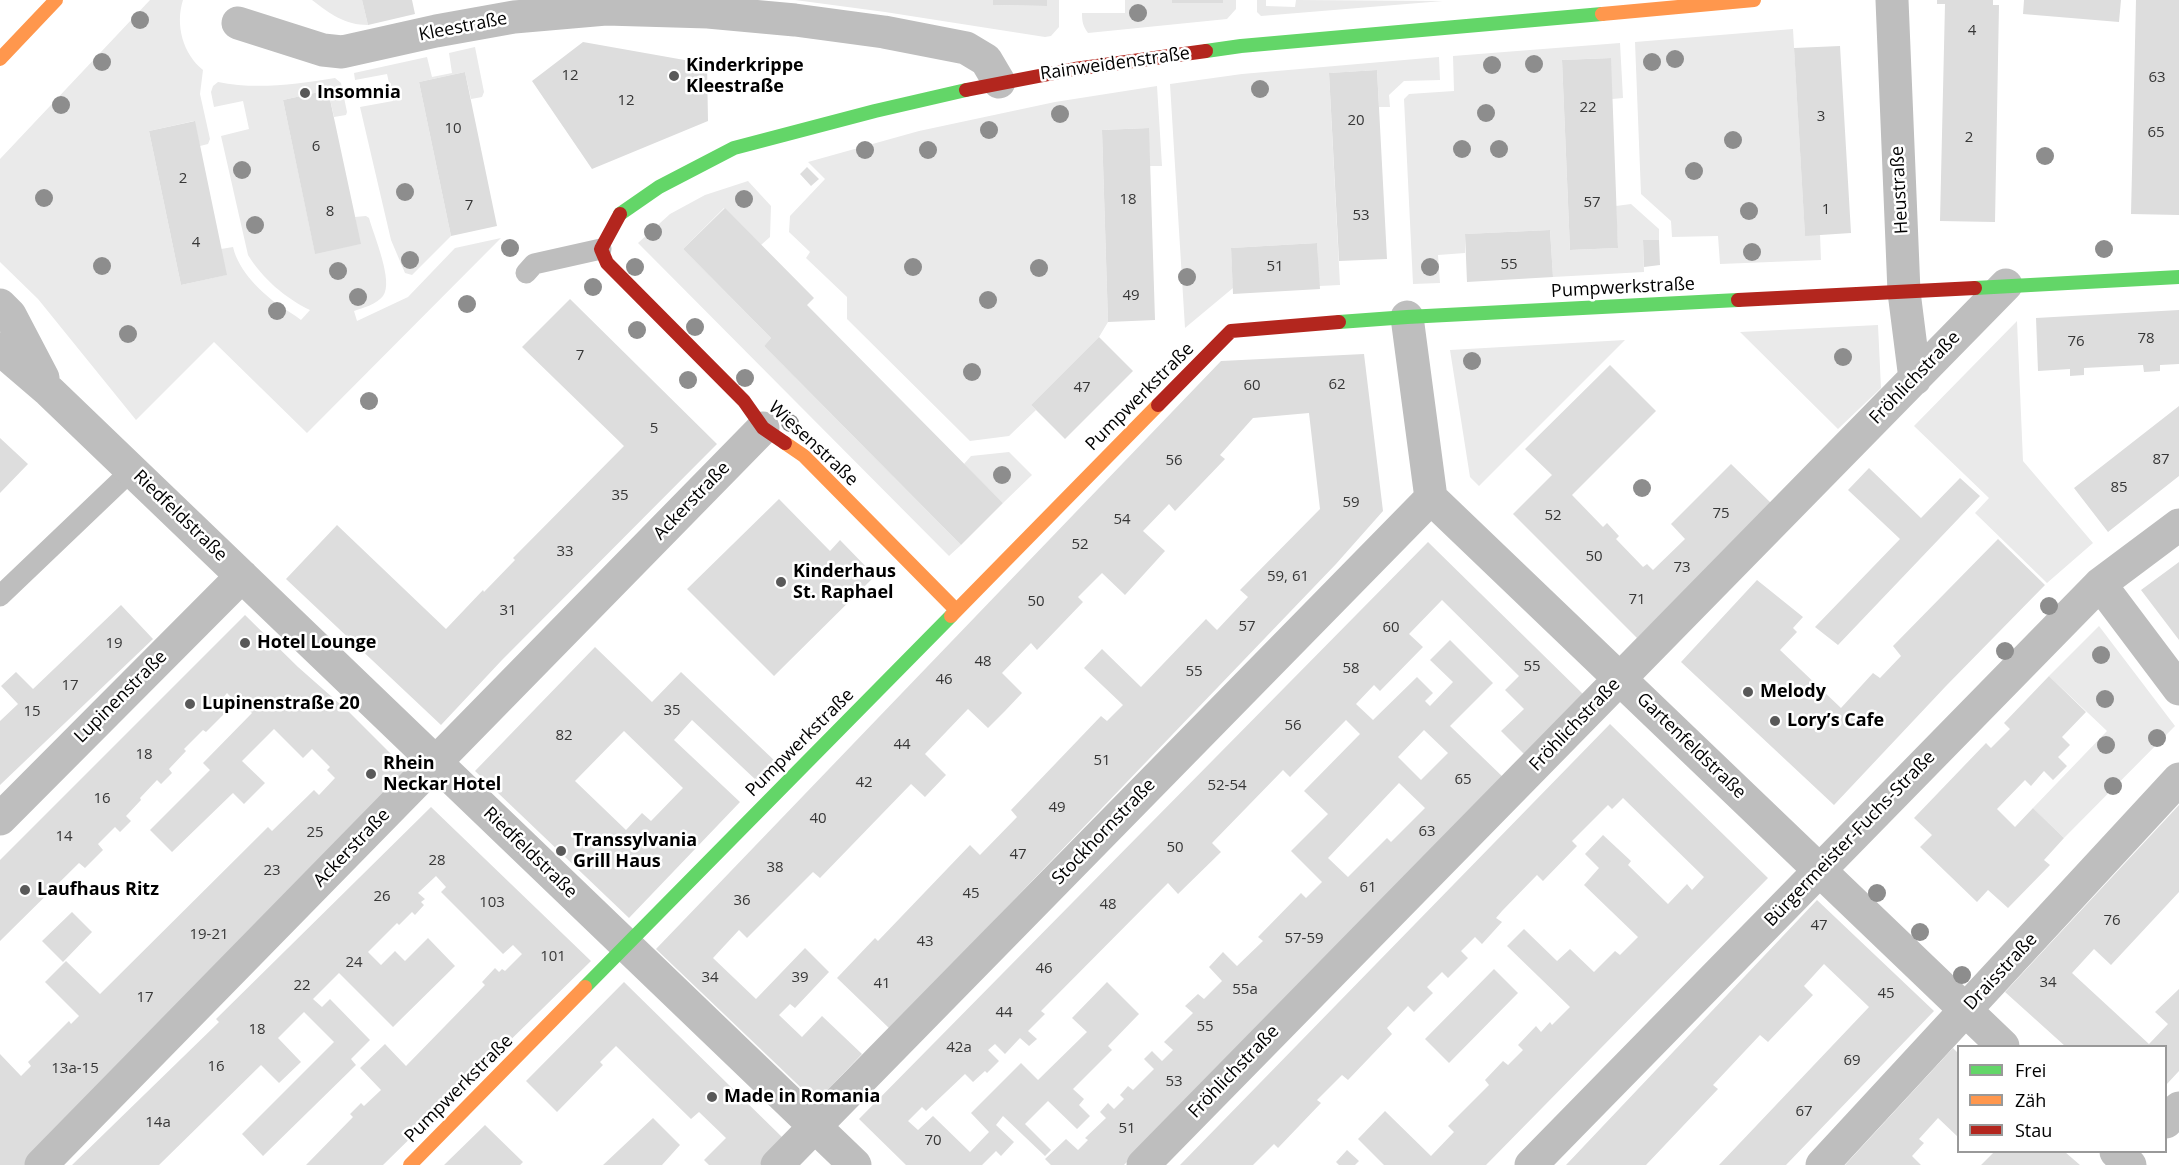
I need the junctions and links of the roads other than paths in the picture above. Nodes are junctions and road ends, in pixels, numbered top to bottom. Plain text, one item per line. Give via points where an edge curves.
1 (56, 0) edge
2 (1755, 0) edge
3 (1892, 0) edge
4 (238, 23) dead end
5 (0, 59) edge
6 (999, 82) junction
7 (601, 249) junction
8 (526, 273) dead end
9 (2179, 277) edge
10 (2006, 285) junction
11 (1904, 292) junction
12 (0, 304) edge
13 (1407, 317) junction
14 (0, 349) edge
15 (1915, 379) junction
16 (50, 391) junction
17 (763, 428) junction
18 (132, 470) junction
19 (1431, 498) junction
20 (2179, 525) edge
21 (242, 576) junction
22 (2100, 584) junction
23 (0, 596) edge
24 (956, 610) junction
25 (1620, 679) junction
26 (2179, 689) edge
27 (436, 762) junction
28 (2179, 779) edge
29 (0, 819) edge
30 (1820, 870) junction
31 (626, 945) junction
32 (1965, 1011) junction
33 (2001, 1045) edge
34 (2179, 1108) edge
35 (2167, 1121) edge
36 (815, 1126) junction
37 (41, 1165) edge
38 (410, 1165) edge
39 (777, 1165) edge
40 (855, 1165) edge
41 (1143, 1165) edge
42 (1531, 1165) edge
43 (1822, 1165) edge

1 - 5 street
2 - 6 street, Rainweidenstraße via 1241,46
3 - 11 street, Heustraße
4 - 6 street, Kleestraße via 323,50 342,52 514,17 606,9 708,12 884,32 966,48 986,60
6 - 7 street, Rainweidenstraße via 734,148 659,187 617,216
7 - 8 lane via 534,264
7 - 17 street, Wiesenstraße via 608,263 744,401
9 - 10 street, Pumpwerkstraße
10 - 11 street, Pumpwerkstraße
10 - 15 street, Fröhlichstraße
11 - 13 street, Pumpwerkstraße
11 - 15 street, Heustraße
12 - 16 street, Riedfeldstraße via 10,315
13 - 19 street
13 - 24 street, Pumpwerkstraße via 1230,331
14 - 16 street, Riedfeldstraße
15 - 25 street, Fröhlichstraße
16 - 18 street, Riedfeldstraße
17 - 24 street, Wiesenstraße via 804,456
17 - 27 street, Ackerstraße
18 - 21 street, Riedfeldstraße
18 - 23 lane
19 - 25 street, Gartenfeldstraße
19 - 36 street, Stockhornstraße
20 - 22 street, Bürgermeister-Fuchs-Straße
21 - 27 street, Riedfeldstraße
21 - 29 street, Lupinenstraße
22 - 26 street
22 - 30 street, Bürgermeister-Fuchs-Straße
24 - 31 street, Pumpwerkstraße
25 - 30 street, Gartenfeldstraße
25 - 41 street, Fröhlichstraße
27 - 31 street, Riedfeldstraße
27 - 37 street, Ackerstraße
28 - 32 street, Draisstraße
30 - 32 street, Gartenfeldstraße
30 - 42 street, Bürgermeister-Fuchs-Straße
31 - 36 street, Riedfeldstraße
31 - 38 street, Pumpwerkstraße
32 - 33 street, Gartenfeldstraße
32 - 43 street, Draisstraße
34 - 35 street
36 - 39 street, Stockhornstraße
36 - 40 street, Riedfeldstraße

